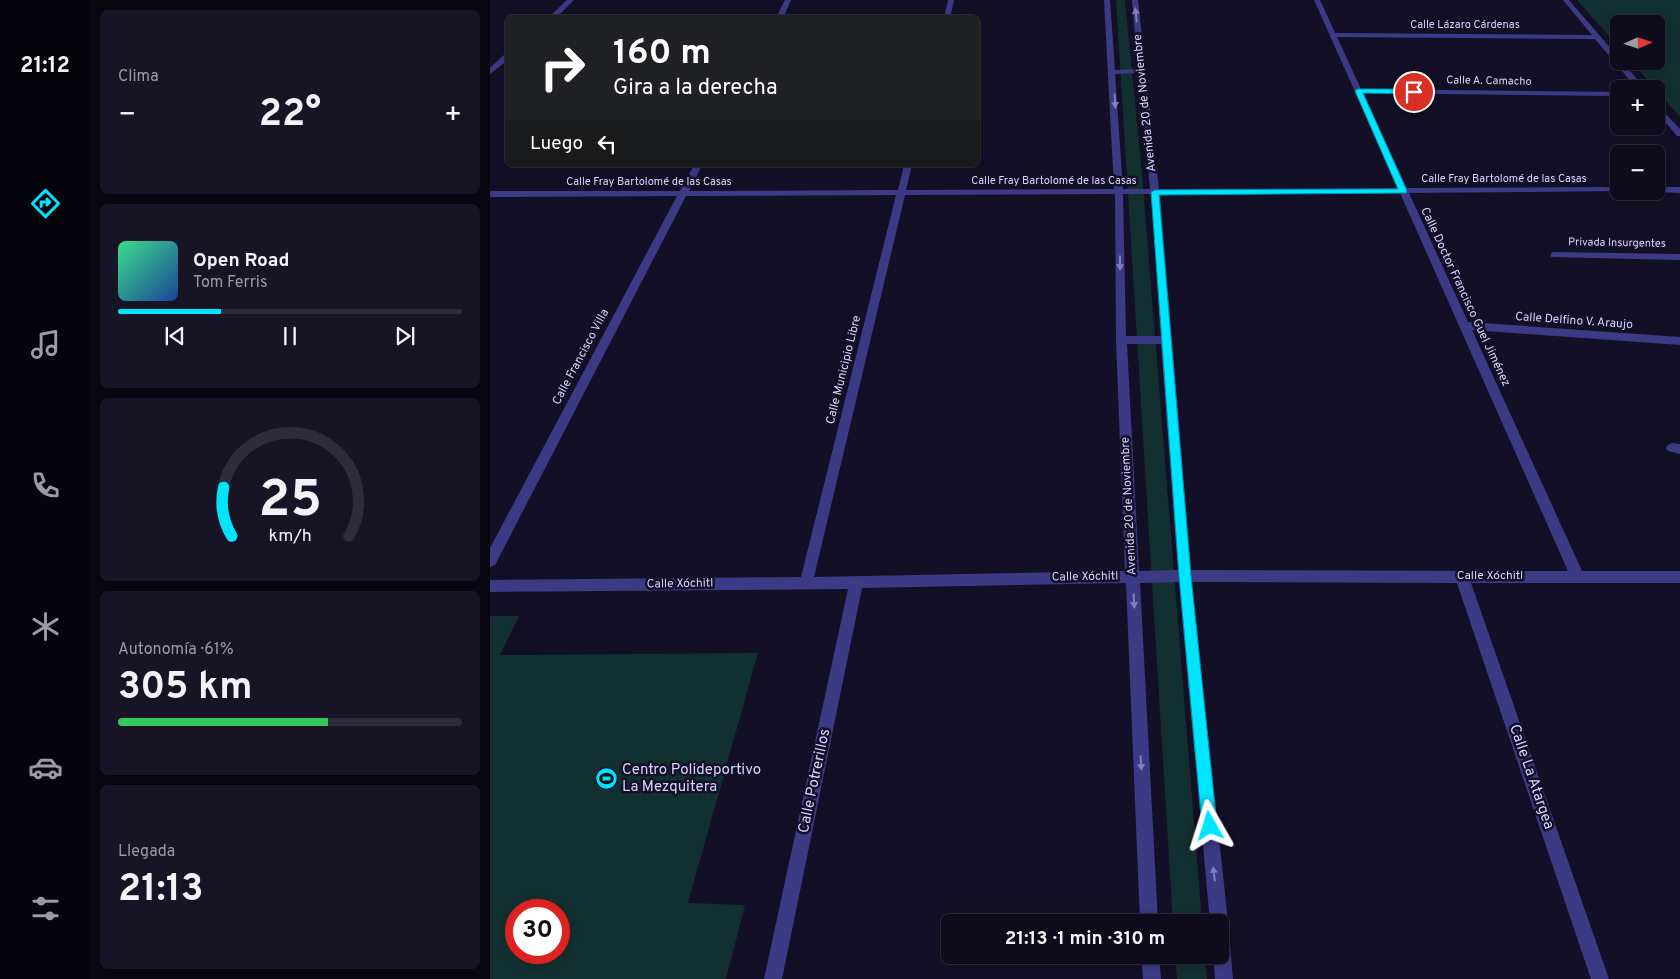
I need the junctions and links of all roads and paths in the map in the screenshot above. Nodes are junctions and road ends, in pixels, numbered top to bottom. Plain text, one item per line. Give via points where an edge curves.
1 (571, 0) edge
2 (788, 0) edge
3 (952, 0) edge
4 (1107, 0) edge
5 (1135, 0) edge
6 (1317, 0) edge
7 (1566, 0) edge
8 (554, 15) edge
9 (780, 15) edge
10 (948, 15) edge
11 (1333, 35) junction
12 (1597, 36) junction
13 (505, 59) edge
14 (1142, 71) junction
15 (490, 72) edge
16 (1113, 72) junction
17 (1634, 80) edge
18 (1358, 91) junction
19 (1610, 94) edge
20 (1665, 116) edge
21 (1680, 134) edge
22 (697, 167) edge
23 (908, 167) edge
24 (1610, 190) edge
25 (1665, 190) edge
26 (1680, 190) edge
27 (1119, 191) junction
28 (1403, 191) junction
29 (1155, 192) junction
30 (682, 193) junction
31 (901, 193) junction
32 (490, 194) edge
33 (1554, 255) dead end
34 (1680, 257) edge
35 (1466, 326) junction
36 (1122, 340) junction
37 (1166, 340) junction
38 (1680, 340) edge
39 (490, 561) edge
40 (1133, 576) junction
41 (1185, 576) junction
42 (1462, 576) junction
43 (1578, 577) junction
44 (1680, 577) edge
45 (806, 582) junction
46 (856, 582) junction
47 (490, 586) edge
48 (1149, 914) edge
49 (1218, 914) edge
50 (1151, 964) edge
51 (1223, 964) edge
52 (774, 979) edge
53 (1152, 979) edge
54 (1224, 979) edge
55 (1600, 979) edge

1 - 8 street
2 - 9 street
3 - 10 street
4 - 16 street, Avenida 20 de Noviembre
14 -> 5 street, Avenida 20 de Noviembre
6 - 11 street, Calle Doctor Francisco Guel Jiménez
7 - 12 street
11 - 12 street, Calle Lázaro Cárdenas
11 - 18 street, Calle Doctor Francisco Guel Jiménez
12 - 17 street
13 - 15 street
14 - 16 street
14 - 29 street, Avenida 20 de Noviembre
16 -> 27 street, Avenida 20 de Noviembre
18 - 19 street, Calle A. Camacho
18 - 28 street, Calle Doctor Francisco Guel Jiménez
20 - 21 street
22 - 30 street, Calle Francisco Villa
23 - 31 street, Calle Municipio Libre
24 - 28 street, Calle Fray Bartolomé de las Casas
25 - 26 street
27 - 29 street, Calle Fray Bartolomé de las Casas
27 - 31 street, Calle Fray Bartolomé de las Casas
27 -> 36 street, Avenida 20 de Noviembre
28 - 29 street, Calle Fray Bartolomé de las Casas
28 - 35 street, Calle Doctor Francisco Guel Jiménez
29 - 37 street, Avenida 20 de Noviembre
30 - 31 street, Calle Fray Bartolomé de las Casas
30 - 32 street, Calle Fray Bartolomé de las Casas
30 - 39 street, Calle Francisco Villa
31 - 45 street, Calle Municipio Libre
33 - 34 street, Privada Insurgentes
35 - 38 street, Calle Delfino V. Araujo
35 - 43 street, Calle Doctor Francisco Guel Jiménez
36 - 37 street
36 - 40 street, Avenida 20 de Noviembre
37 - 41 street, Avenida 20 de Noviembre
40 - 41 street, Calle Xóchitl
40 - 46 street, Calle Xóchitl
40 -> 48 street, Avenida 20 de Noviembre
41 - 42 street, Calle Xóchitl
49 -> 41 street, Avenida 20 de Noviembre
42 - 43 street, Calle Xóchitl
42 - 55 street, Calle La Atargea
43 - 44 street, Calle Xóchitl
45 - 46 street, Calle Xóchitl
45 - 47 street, Calle Xóchitl
46 - 52 street, Calle Potrerillos
50 - 53 street
51 - 54 street

